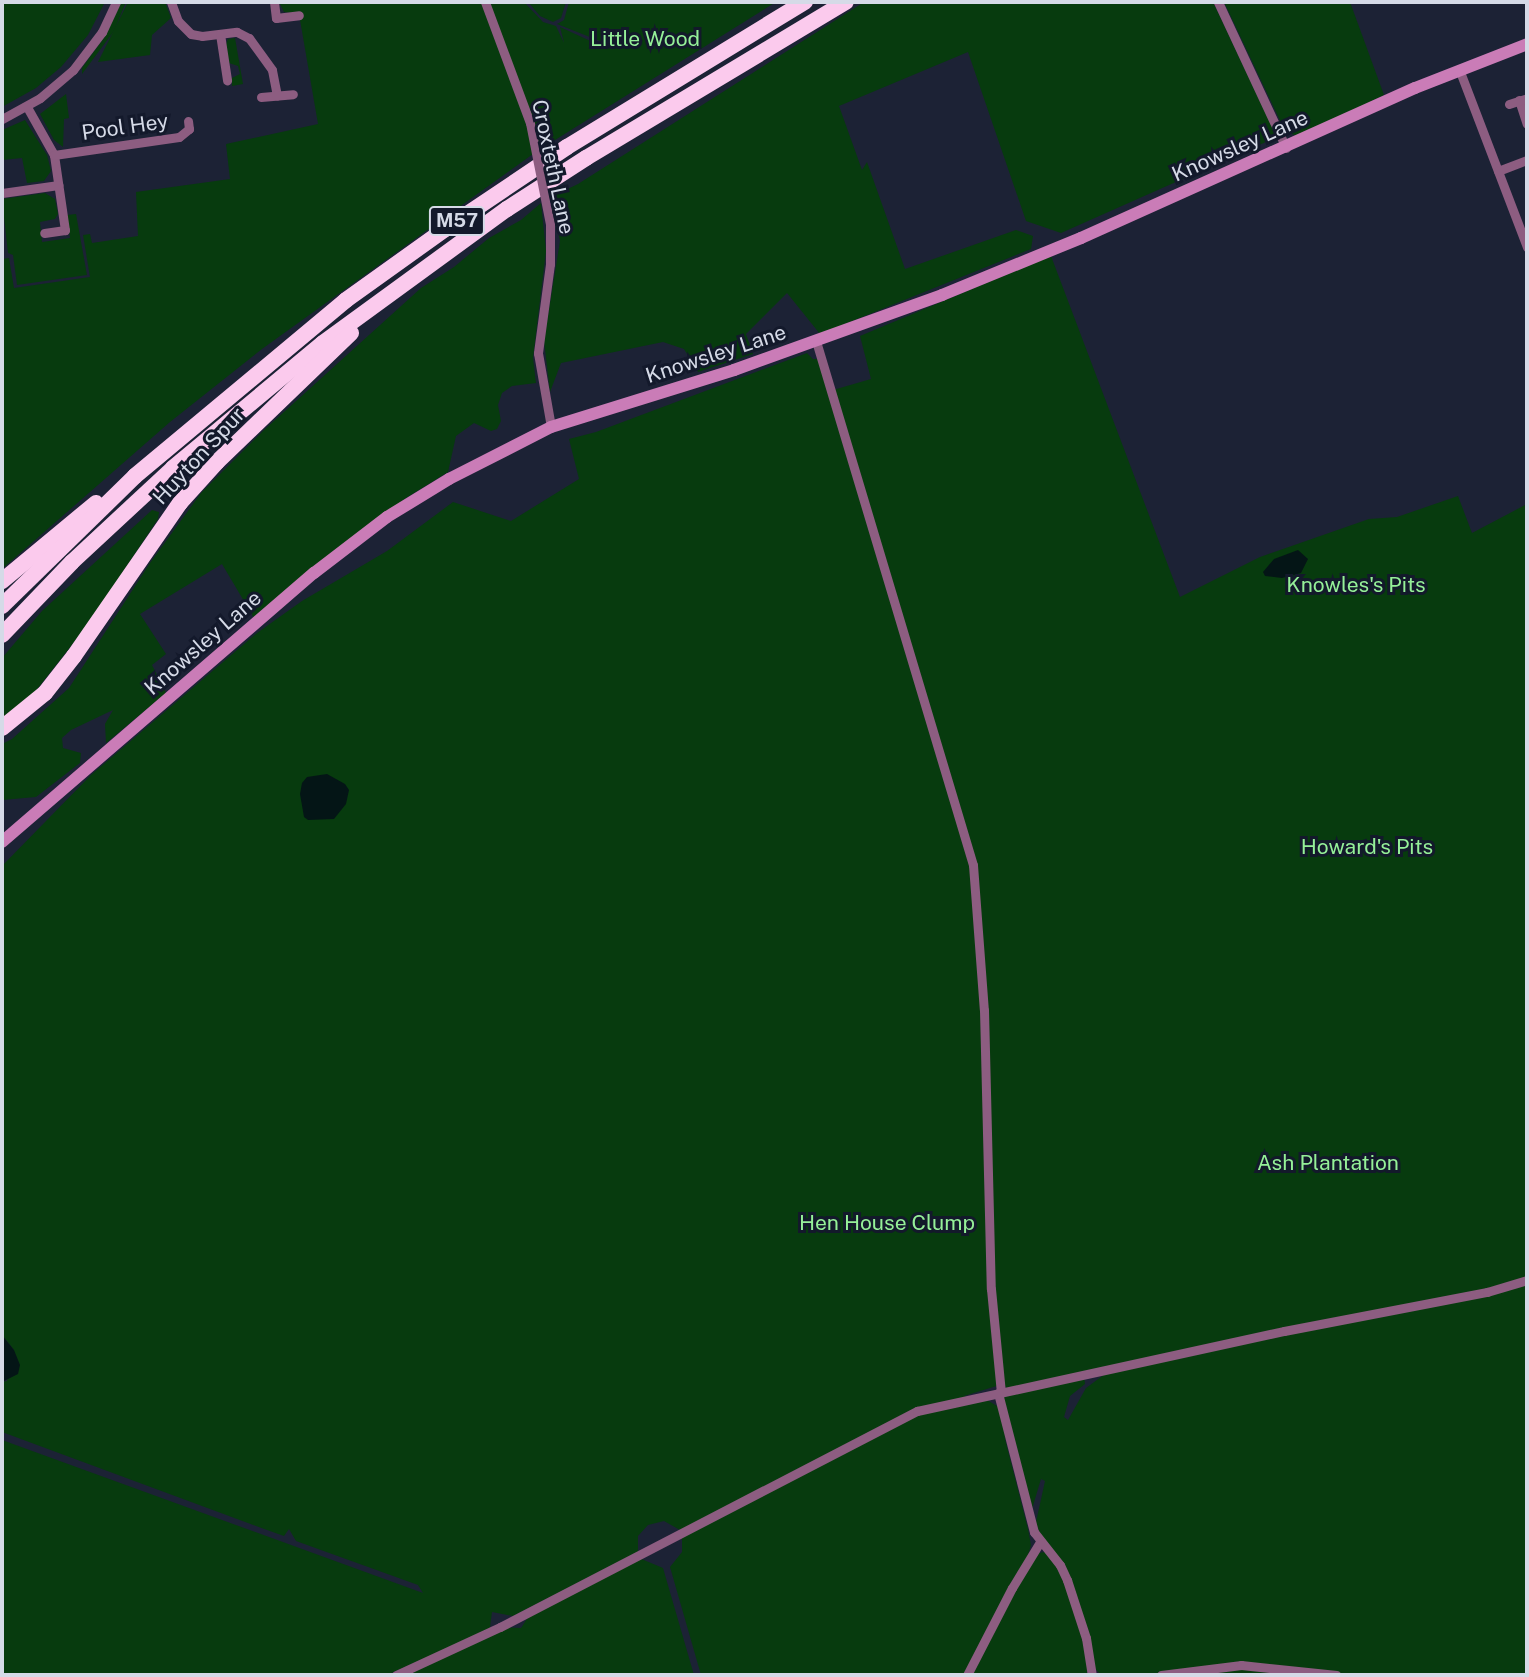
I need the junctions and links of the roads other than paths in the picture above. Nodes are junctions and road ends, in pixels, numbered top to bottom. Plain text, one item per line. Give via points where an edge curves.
1 (116, 2) edge
2 (171, 2) edge
3 (274, 2) edge
4 (485, 2) edge
5 (805, 2) edge
6 (846, 2) edge
7 (1218, 2) edge
8 (299, 15) dead end
9 (220, 34) junction
10 (1527, 44) edge
11 (1460, 69) junction
12 (229, 74) dead end
13 (293, 94) dead end
14 (277, 96) junction
15 (261, 97) dead end
16 (1523, 99) edge
17 (1509, 104) dead end
18 (27, 107) junction
19 (2, 119) edge
20 (188, 121) dead end
21 (1527, 124) edge
22 (1286, 148) junction
23 (54, 155) junction
24 (1527, 160) edge
25 (1498, 171) junction
26 (58, 185) junction
27 (2, 193) edge
28 (44, 233) dead end
29 (1527, 247) edge
30 (426, 266) junction
31 (816, 341) junction
32 (551, 427) junction
33 (135, 476) junction
34 (2, 581) edge
35 (2, 606) edge
36 (2, 635) edge
37 (2, 728) edge
38 (2, 842) edge
39 (1527, 1280) edge
40 (999, 1393) junction
41 (1040, 1542) junction
42 (396, 1675) edge
43 (967, 1675) edge
44 (1092, 1675) edge
45 (1161, 1675) edge
46 (1336, 1675) edge

1 - 18 street via 81,61
2 - 9 street via 185,31 202,36
3 - 8 street via 276,18
4 - 32 street, Croxteth Lane, bridge via 530,123 550,224 550,264 538,353
5 - 33 highway, M57 via 567,147 445,229 346,300
6 - 30 highway, M57 via 586,158
7 - 22 street
9 - 12 street
9 - 14 street via 237,32 249,38 272,70
10 - 11 main road, Knowsley Lane
11 - 22 main road, Knowsley Lane
11 - 25 street
13 - 14 street
14 - 15 street
16 - 17 street
16 - 21 street
18 - 19 street
18 - 23 street, Pool Hey
20 - 23 street, Pool Hey via 189,129 179,137
22 - 31 main road, Knowsley Lane via 968,285
23 - 26 street, Pool Hey
24 - 25 street
25 - 29 street
26 - 27 street
26 - 28 street, Pool Hey via 65,230
30 - 36 highway, M57 via 209,436 72,562
30 - 37 highway, Huyton Spur / M57 via 217,462 180,503 45,693
31 - 32 main road, Knowsley Lane
31 - 40 street via 973,866 985,1010 990,1289
32 - 38 main road, Knowsley Lane via 387,517 314,573
33 - 34 highway, Huyton Spur / M57 via 78,516
33 - 35 highway, M57
39 - 40 street via 1487,1293 1284,1331
40 - 41 street via 1027,1512
40 - 42 street via 905,1417 500,1627
41 - 43 street
41 - 44 street via 1067,1580 1086,1638
45 - 46 street via 1241,1665

